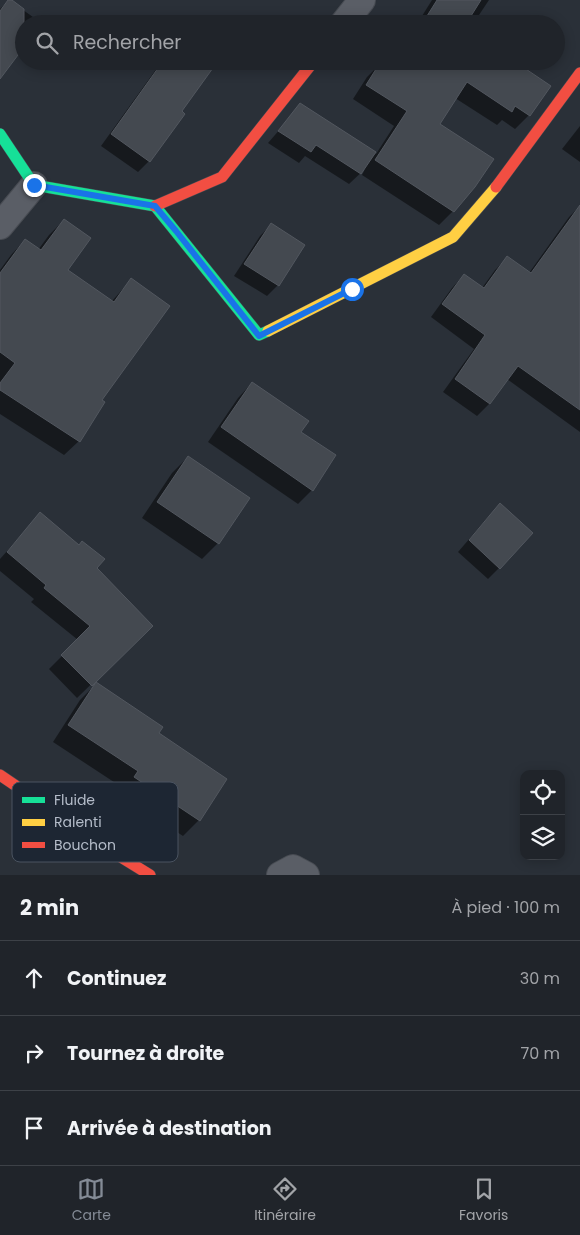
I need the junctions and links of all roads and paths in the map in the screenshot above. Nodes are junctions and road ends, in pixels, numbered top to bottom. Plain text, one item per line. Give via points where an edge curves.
1 (362, 0) edge
2 (350, 15) edge
3 (307, 70) edge
4 (580, 73) edge
5 (0, 134) edge
6 (34, 185) junction
7 (155, 206) junction
8 (0, 226) edge
9 (0, 775) edge
10 (12, 783) edge
11 (129, 862) edge
12 (150, 875) edge
13 (280, 875) edge
14 (306, 875) edge

1 - 2 street
3 - 7 street via 222,177
4 - 7 street via 504,178 453,237 259,336
5 - 6 street
6 - 7 street
6 - 8 street
9 - 10 street
11 - 12 street
13 - 14 street via 294,868

